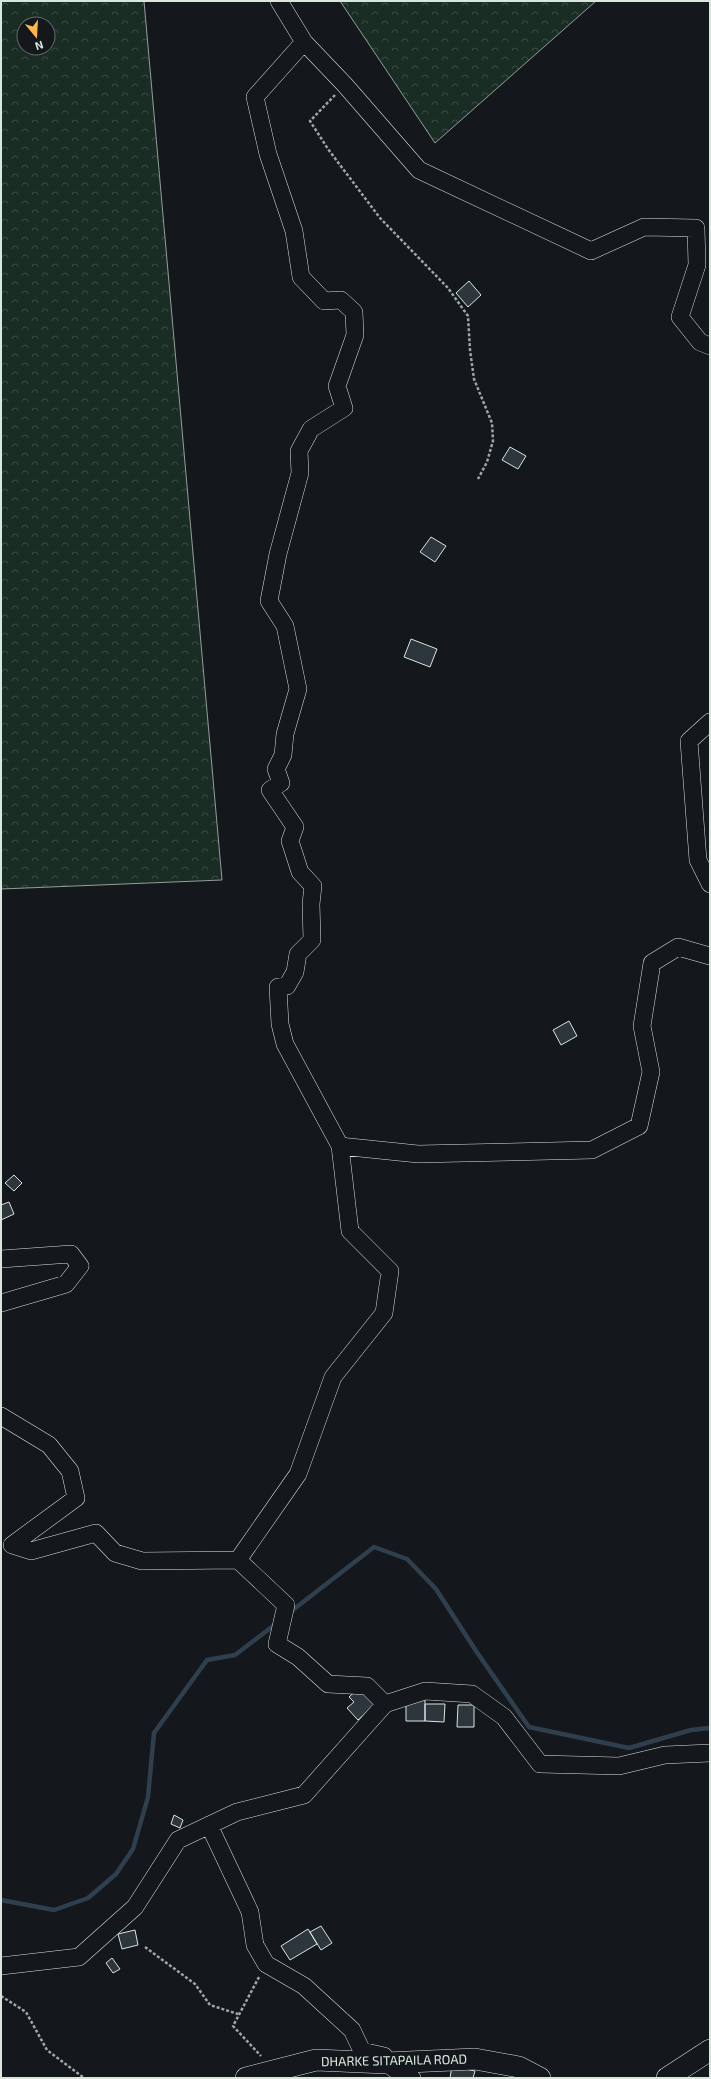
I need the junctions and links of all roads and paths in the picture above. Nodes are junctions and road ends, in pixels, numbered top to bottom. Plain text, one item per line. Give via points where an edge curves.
1 (279, 1) edge
2 (304, 42) junction
3 (345, 85) junction
4 (710, 346) edge
5 (478, 479) dead end
6 (710, 722) edge
7 (710, 884) edge
8 (710, 956) edge
9 (340, 1146) junction
10 (1, 1259) edge
11 (1, 1303) edge
12 (1, 1416) edge
13 (238, 1560) junction
14 (385, 1704) junction
15 (710, 1753) edge
16 (209, 1825) junction
17 (145, 1947) dead end
18 (266, 1964) junction
19 (1, 1966) edge
20 (1, 1996) edge
21 (238, 2014) junction
22 (710, 2050) edge
23 (386, 2063) junction
24 (282, 2069) junction
25 (84, 2078) edge
26 (246, 2078) edge
27 (412, 2078) edge
28 (540, 2078) edge
29 (667, 2078) edge

1 - 2 street
2 - 3 street
2 - 9 street via 255,98 268,154 294,232 301,277 324,301 341,300 354,312 355,335 337,386 344,408 311,429 299,451 300,473 278,554 269,601 285,626 298,689 285,734 283,754 276,769 281,783 270,790 295,827 290,841 300,872 313,886 312,940 298,954 295,972 287,986 278,987 280,1024 285,1044
3 - 4 street via 419,170 591,250 644,227 696,228 697,265 680,317 700,342
3 - 5 path via 310,121 380,218 448,288 468,316 474,379 492,423 493,441 487,462
6 - 7 street via 689,741 698,860
8 - 9 street via 678,947 652,963 642,1026 651,1072 639,1126 592,1150 418,1154
9 - 13 street via 350,1231 390,1271 384,1313 333,1377 298,1474
10 - 11 street via 71,1254 80,1266 66,1284
12 - 13 street via 49,1445 70,1472 76,1498 12,1545 31,1551 96,1533 115,1553 142,1561
13 - 14 street via 286,1605 278,1644 298,1657 328,1684 367,1686
14 - 15 street via 424,1691 472,1694 504,1717 540,1764 619,1766 665,1755
14 - 16 street via 304,1795 237,1812
16 - 18 street via 250,1912 255,1945
16 - 19 street via 178,1840 135,1907 79,1957
17 - 21 path via 195,1984 210,2005
18 - 21 path
18 - 23 street via 304,1986 352,2030 362,2051 384,2056
20 - 25 path via 26,2012 47,2050
21 - 24 path via 233,2026 262,2057
22 - 29 main road
23 - 24 main road, DHARKE SITAPAILA ROAD via 316,2060
23 - 27 street
23 - 28 main road, DHARKE SITAPAILA ROAD via 475,2059 519,2067
24 - 26 main road, DHARKE SITAPAILA ROAD

